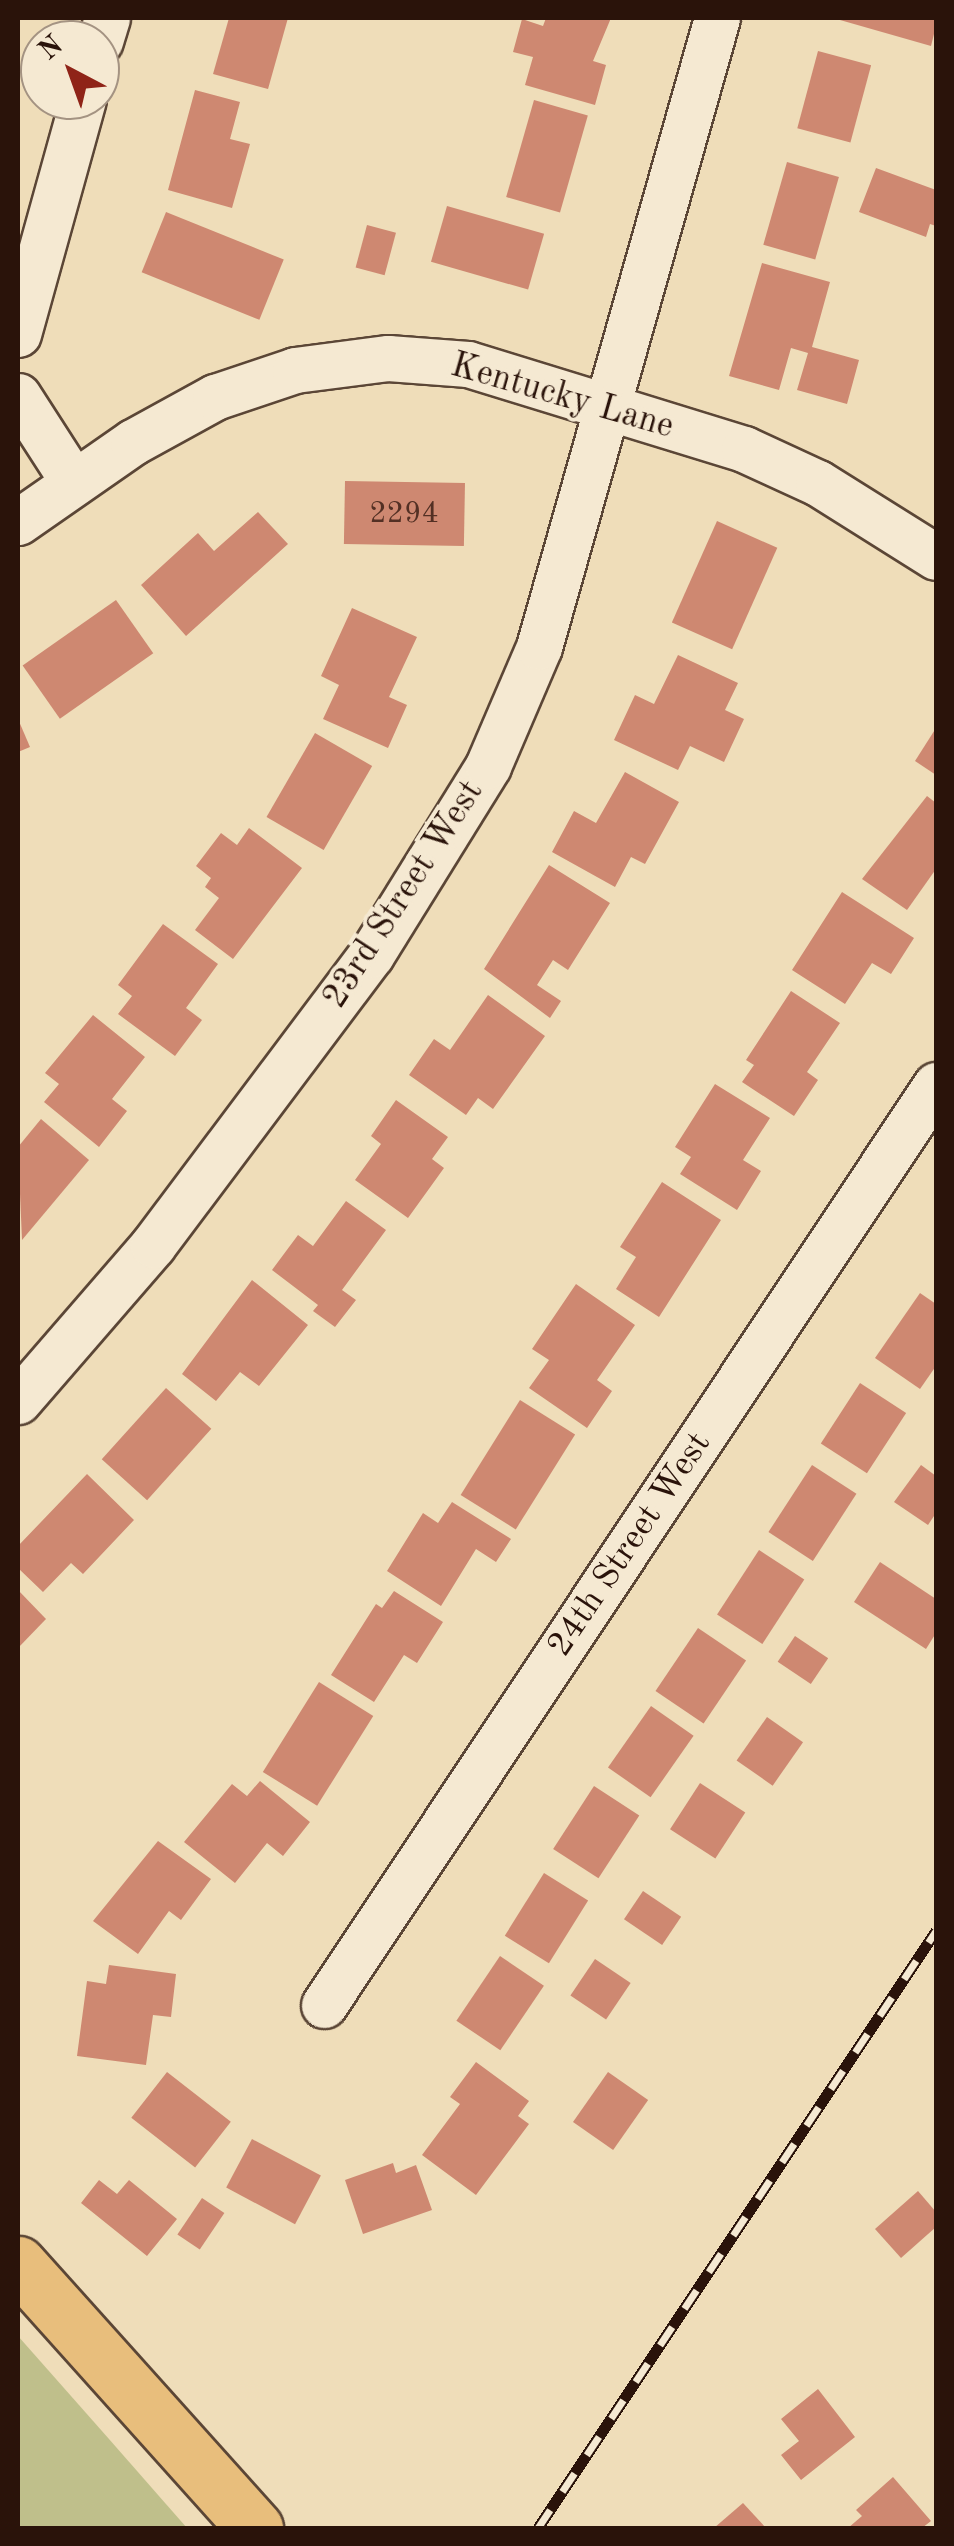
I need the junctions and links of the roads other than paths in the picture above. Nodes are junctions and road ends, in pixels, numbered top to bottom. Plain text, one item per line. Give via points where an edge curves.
1 (717, 18) edge
2 (78, 120) edge
3 (18, 334) edge
4 (18, 396) edge
5 (608, 407) junction
6 (74, 483) junction
7 (18, 522) edge
8 (936, 557) edge
9 (936, 1085) edge
10 (18, 1402) edge
11 (324, 2005) dead end
12 (18, 2264) edge
13 (255, 2528) edge

1 - 5 street, 23rd Street West
2 - 3 street
4 - 6 street
5 - 6 street, Kentucky Lane via 468,364 388,358 295,370 215,397
5 - 8 street, Kentucky Lane via 759,456 818,483
5 - 10 street, 23rd Street West via 538,647 488,766 444,846 212,1169
6 - 7 street, Kentucky Lane
9 - 11 street, 24th Street West
12 - 13 main road

